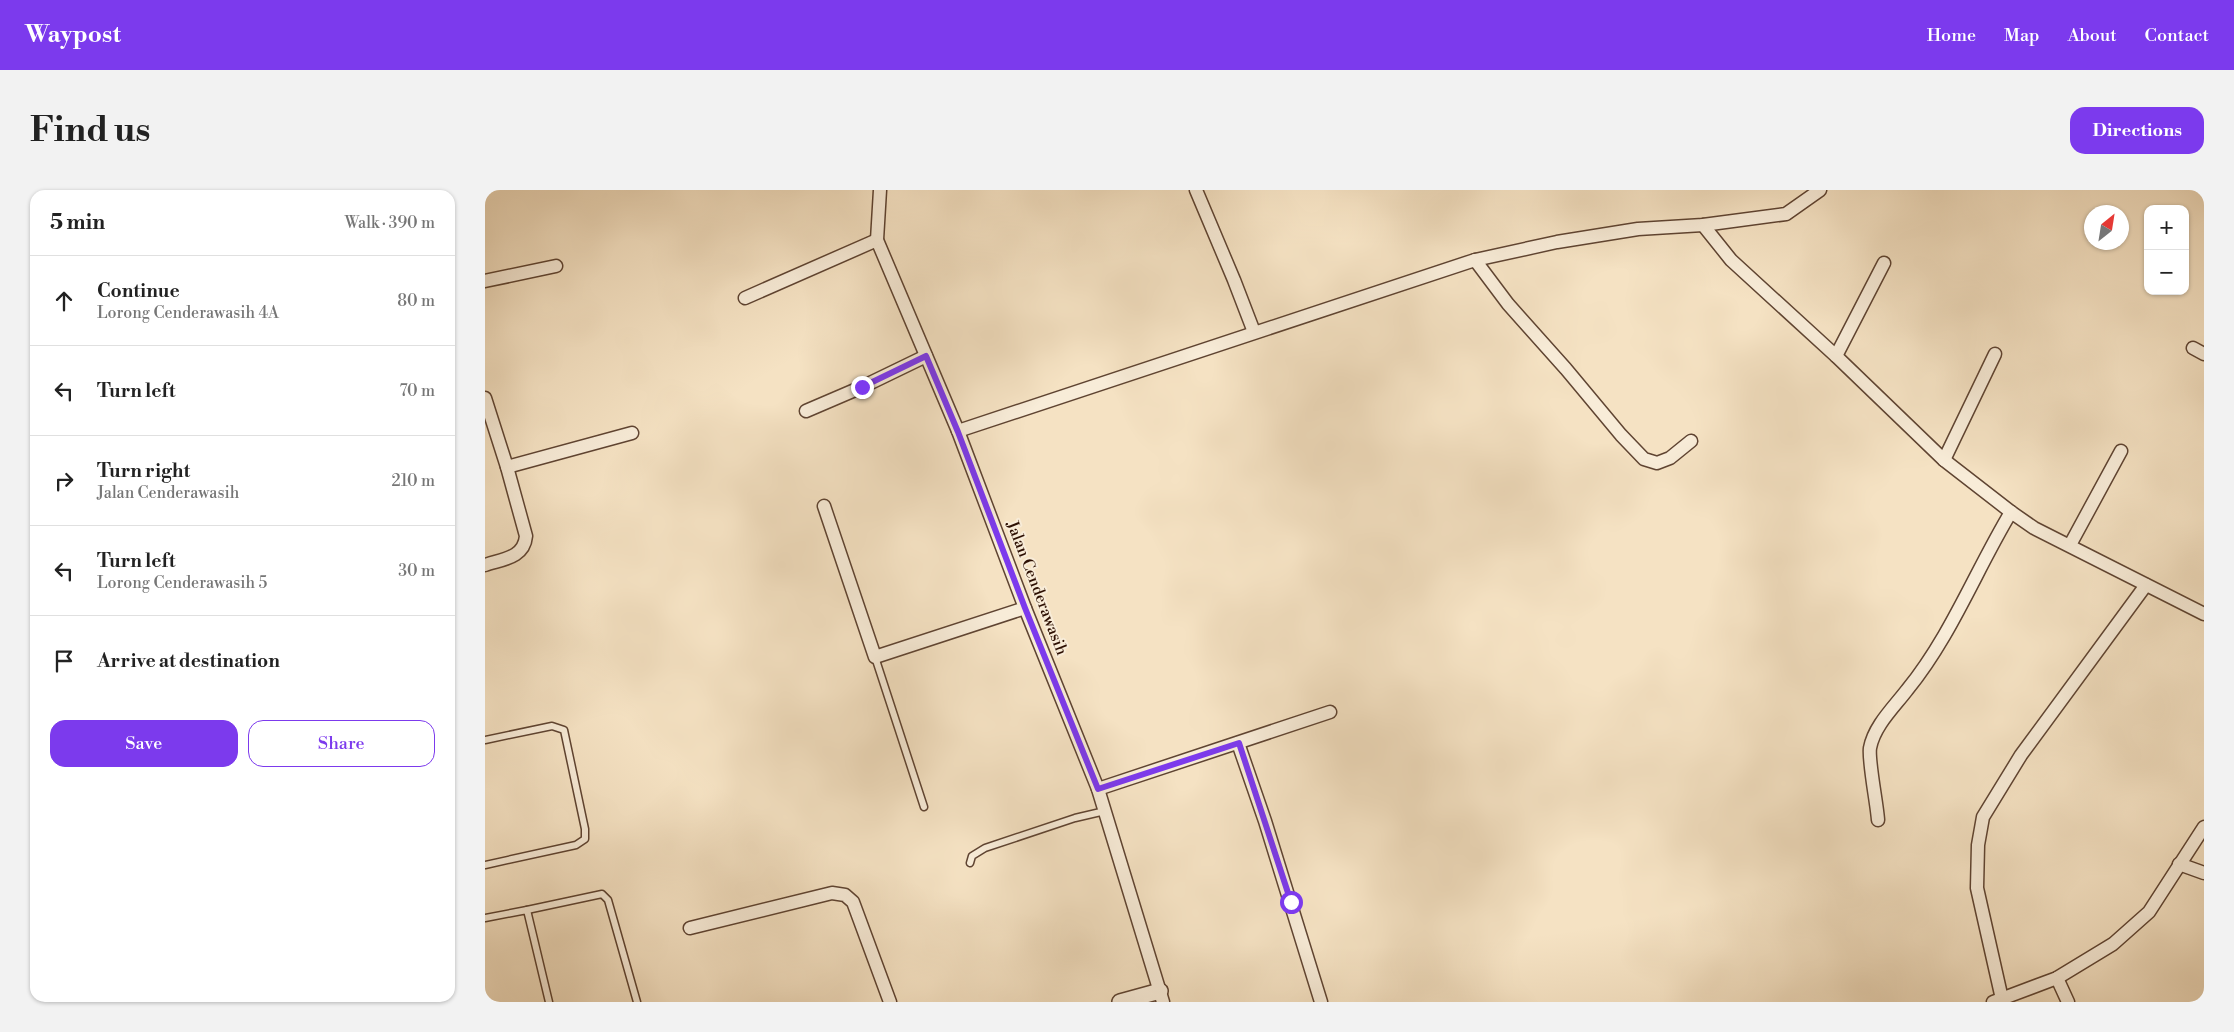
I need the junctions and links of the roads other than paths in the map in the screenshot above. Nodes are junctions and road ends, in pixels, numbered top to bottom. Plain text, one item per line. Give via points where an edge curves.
1 (880, 190) edge
2 (1196, 190) edge
3 (1820, 190) edge
4 (1703, 225) junction
5 (877, 240) junction
6 (1475, 260) junction
7 (1884, 264) dead end
8 (556, 266) dead end
9 (485, 282) edge
10 (745, 298) dead end
11 (1254, 332) junction
12 (1995, 354) dead end
13 (926, 356) junction
14 (1836, 356) junction
15 (485, 398) edge
16 (805, 411) dead end
17 (958, 432) junction
18 (632, 433) dead end
19 (1691, 441) dead end
20 (2121, 450) dead end
21 (1944, 460) junction
22 (507, 467) junction
23 (824, 506) dead end
24 (2011, 512) junction
25 (2070, 546) junction
26 (485, 565) edge
27 (2146, 585) junction
28 (1025, 608) junction
29 (2204, 614) edge
30 (875, 657) junction
31 (1330, 712) dead end
32 (485, 740) edge
33 (1239, 743) junction
34 (1098, 789) junction
35 (924, 807) dead end
36 (1105, 811) junction
37 (1878, 820) dead end
38 (2204, 827) edge
39 (970, 863) dead end
40 (2179, 864) junction
41 (485, 865) edge
42 (2204, 873) edge
43 (527, 910) junction
44 (485, 918) edge
45 (690, 928) dead end
46 (2057, 978) junction
47 (1162, 996) edge
48 (1998, 1001) edge
49 (549, 1002) edge
50 (637, 1002) edge
51 (890, 1002) edge
52 (1120, 1002) edge
53 (1321, 1002) edge
54 (2068, 1002) edge

1 - 5 street, Jalan Cenderawasih
2 - 11 street
3 - 4 street via 1786,214
4 - 6 street via 1639,229
4 - 14 street via 1731,260
5 - 10 street
5 - 13 street, Jalan Cenderawasih
6 - 11 street
6 - 19 street via 1508,304 1644,459 1657,463 1670,458
7 - 14 street
8 - 9 street
11 - 17 street
12 - 21 street
13 - 16 street
13 - 17 street, Jalan Cenderawasih
14 - 21 street
15 - 22 street
17 - 28 street, Jalan Cenderawasih
18 - 22 street
20 - 25 street
21 - 24 street
22 - 26 street via 526,536 525,546 518,554
23 - 30 street
24 - 25 street
24 - 37 street via 1929,664 1879,726 1870,748
25 - 27 street
27 - 29 street
27 - 48 street via 2044,722 1983,817 1978,845 1977,888
28 - 30 street
28 - 34 street, Jalan Cenderawasih
30 - 35 lane
31 - 33 street
32 - 41 lane via 552,726 564,730 585,829 585,839 577,845
33 - 34 street
33 - 53 street
34 - 36 street, Jalan Cenderawasih
36 - 39 lane via 985,848 972,856
36 - 47 street, Jalan Cenderawasih
38 - 40 street
40 - 42 street
40 - 46 street via 2149,912 2113,944
43 - 44 lane
43 - 49 lane
43 - 50 lane via 602,894 608,900
45 - 51 street via 832,893 845,895 853,902
46 - 48 street
46 - 54 street
47 - 52 street

